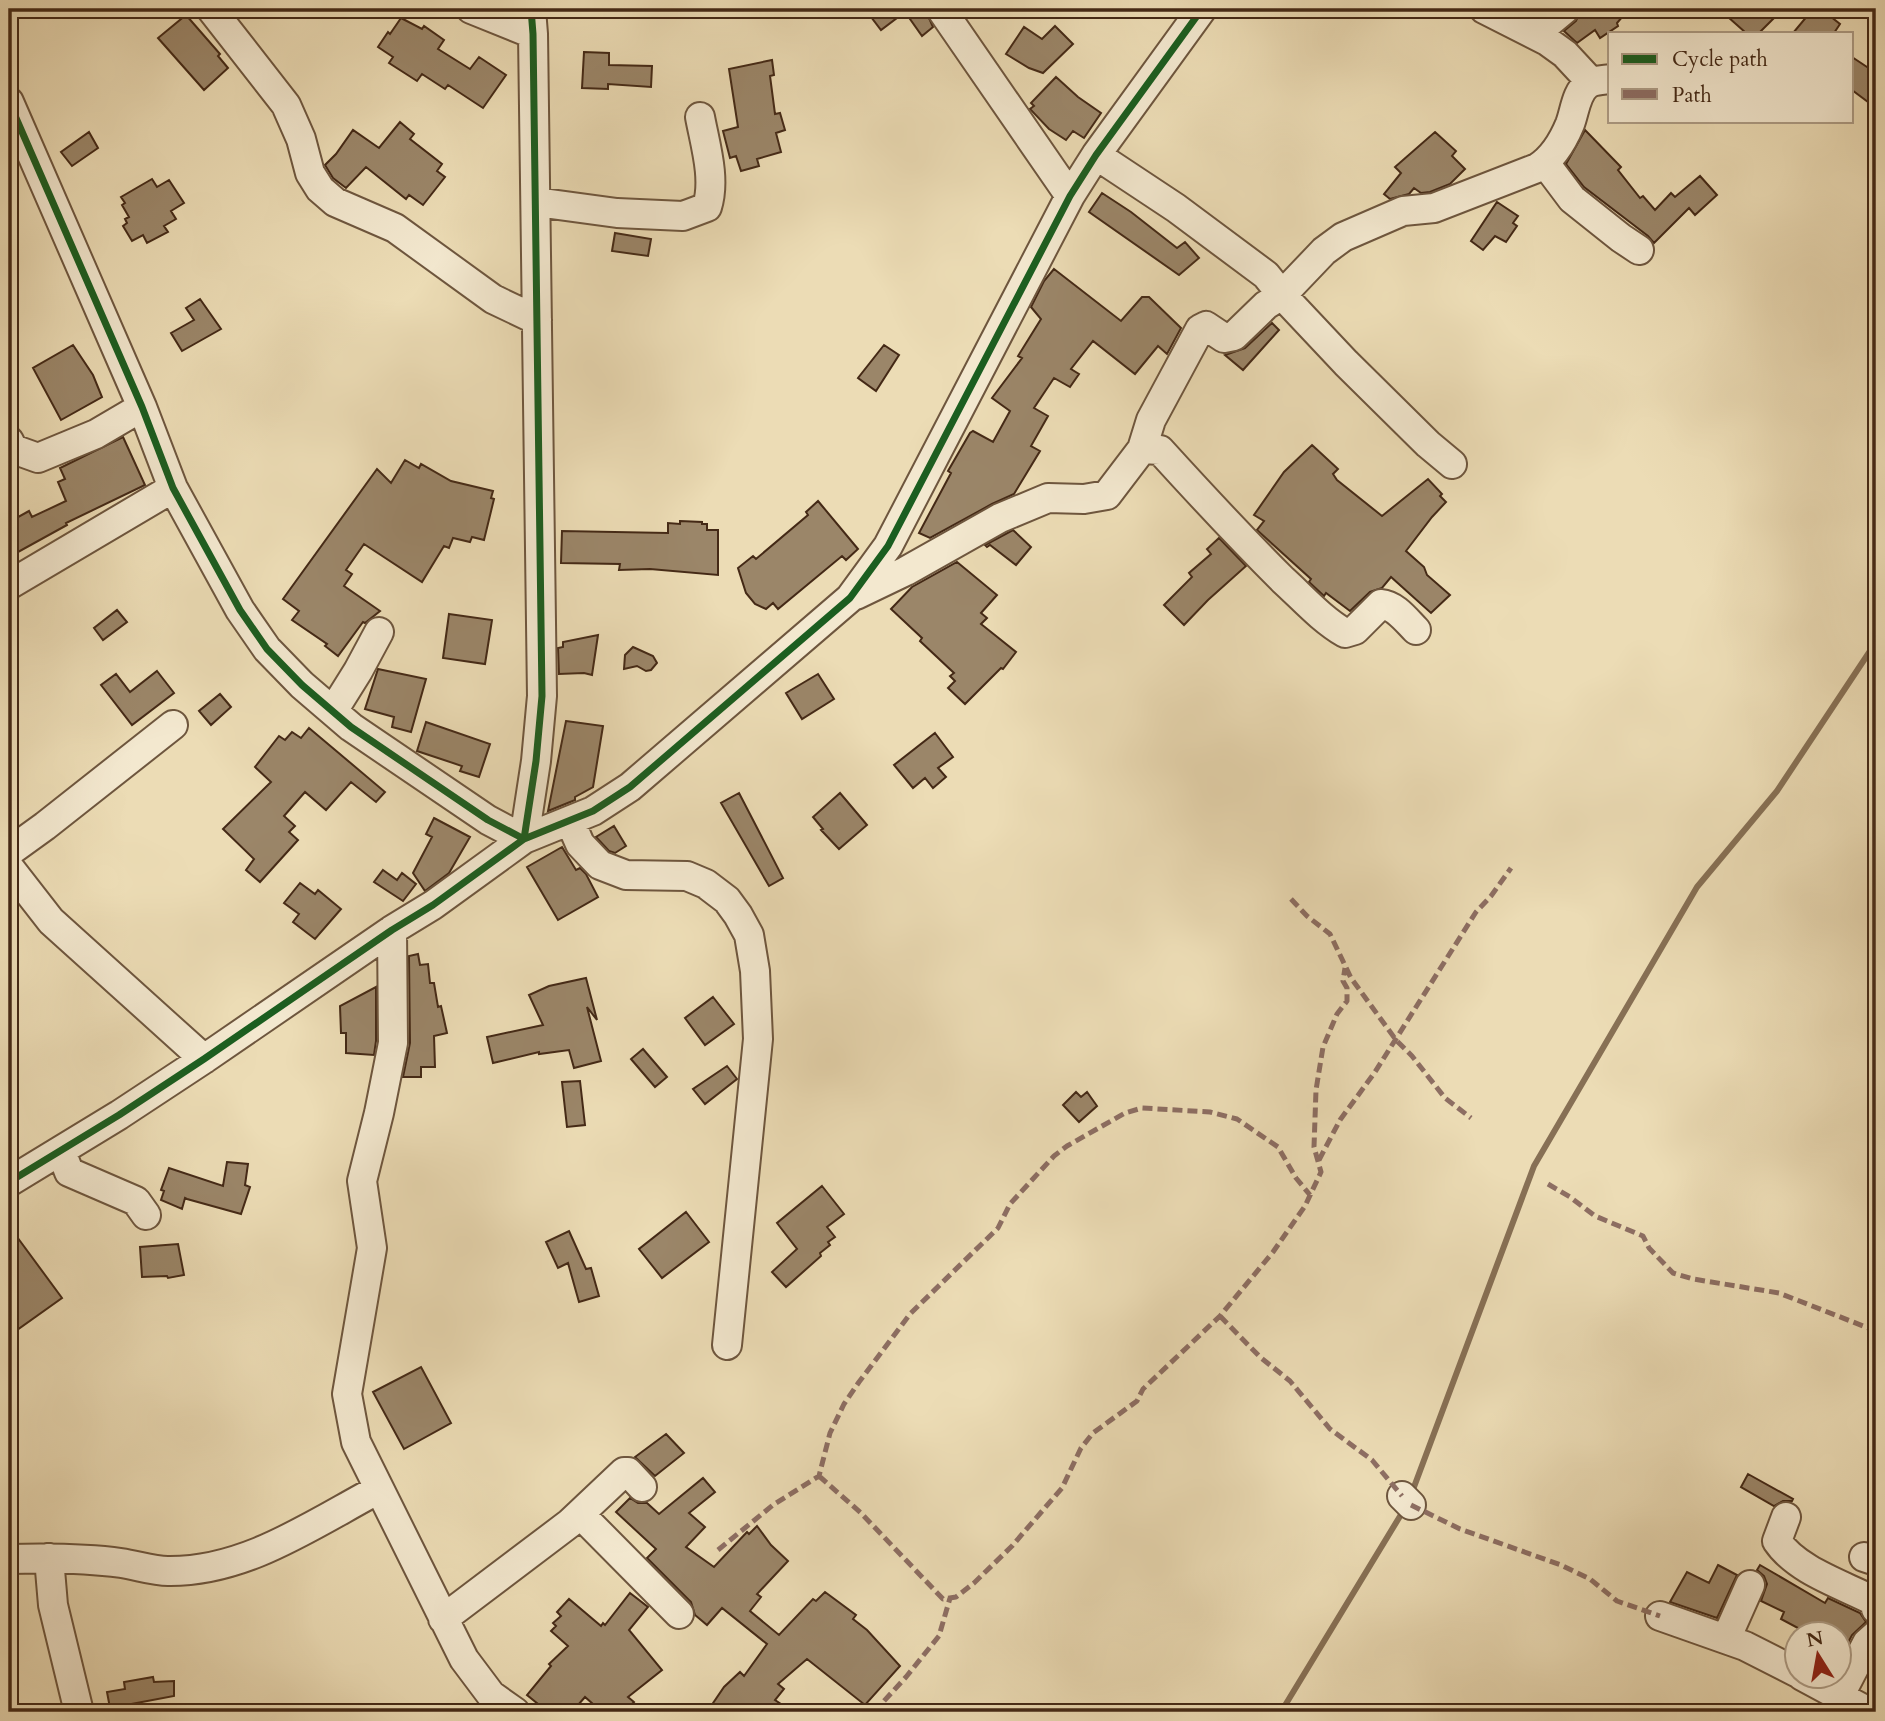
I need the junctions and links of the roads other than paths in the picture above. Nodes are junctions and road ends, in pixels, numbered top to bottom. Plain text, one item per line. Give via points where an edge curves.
1 (211, 9) edge
2 (471, 9) edge
3 (1202, 9) edge
4 (1485, 9) edge
5 (1565, 9) edge
6 (947, 11) edge
7 (532, 21) edge
8 (1535, 34) junction
9 (1601, 80) edge
10 (9, 102) edge
11 (700, 117) dead end
12 (1097, 155) junction
13 (1545, 163) junction
14 (1070, 196) junction
15 (536, 202) junction
16 (1639, 250) dead end
17 (1282, 295) junction
18 (537, 320) junction
19 (142, 407) junction
20 (9, 441) edge
21 (1142, 449) junction
22 (1452, 464) dead end
23 (173, 488) junction
24 (9, 585) edge
25 (850, 598) junction
26 (1416, 630) dead end
27 (379, 632) dead end
28 (332, 711) junction
29 (173, 725) dead end
30 (570, 821) junction
31 (524, 839) junction
32 (9, 852) edge
33 (9, 867) edge
34 (392, 930) junction
35 (204, 1059) junction
36 (61, 1151) junction
37 (9, 1182) edge
38 (146, 1215) dead end
39 (727, 1345) dead end
40 (642, 1487) dead end
41 (379, 1489) junction
42 (580, 1514) junction
43 (1786, 1517) dead end
44 (50, 1558) junction
45 (9, 1559) edge
46 (1750, 1585) dead end
47 (1876, 1609) edge
48 (679, 1614) dead end
49 (1660, 1616) dead end
50 (443, 1619) junction
51 (1876, 1635) edge
52 (1731, 1641) junction
53 (1784, 1665) edge
54 (1830, 1690) edge
55 (1840, 1695) junction
56 (79, 1712) edge
57 (515, 1712) edge
58 (1869, 1712) edge

1 - 18 street via 286,105 320,189 335,202 395,228 493,299
2 - 7 street
3 - 12 street
4 - 8 street
5 - 8 street
6 - 14 street
7 - 15 street
8 - 9 street
9 - 13 street via 1586,85 1565,135
10 - 19 street
11 - 15 street via 710,174 707,207 683,216
12 - 14 street
12 - 17 street via 1266,275
13 - 16 street via 1572,199
13 - 17 street via 1472,195 1434,208 1403,211 1343,237
14 - 25 street via 888,546
15 - 18 street
17 - 21 street via 1234,336 1224,338 1206,326 1196,333 1151,420
17 - 22 street
18 - 31 street via 542,696
19 - 20 street via 96,434 38,458 13,449
19 - 23 street
21 - 25 street via 1107,495 1048,498 1000,518
21 - 26 street via 1160,450 1250,547 1345,633 1355,630 1381,604 1395,609
23 - 24 street
23 - 28 street via 240,610 267,649
25 - 30 street via 630,787
27 - 28 street
28 - 31 street via 488,821
29 - 32 street
30 - 31 street
30 - 39 street via 580,844 600,865 625,875 687,876 706,884 727,900 748,935 755,971 758,1039
31 - 34 street
33 - 35 street via 51,921
34 - 35 street
34 - 41 street via 393,1043 362,1181 372,1248 346,1394 356,1442
35 - 36 street
36 - 37 street
36 - 38 street via 69,1172 136,1201
40 - 42 street via 624,1472
41 - 44 street via 245,1560 214,1567 167,1572
41 - 50 street
42 - 48 street
42 - 50 street
43 - 47 street via 1777,1541 1783,1550 1800,1565 1876,1602
44 - 45 street
44 - 56 street via 53,1605
46 - 52 street via 1730,1630
49 - 52 street
50 - 57 street via 464,1659 491,1695
51 - 55 street via 1867,1643
52 - 53 street
54 - 55 street
55 - 58 street

